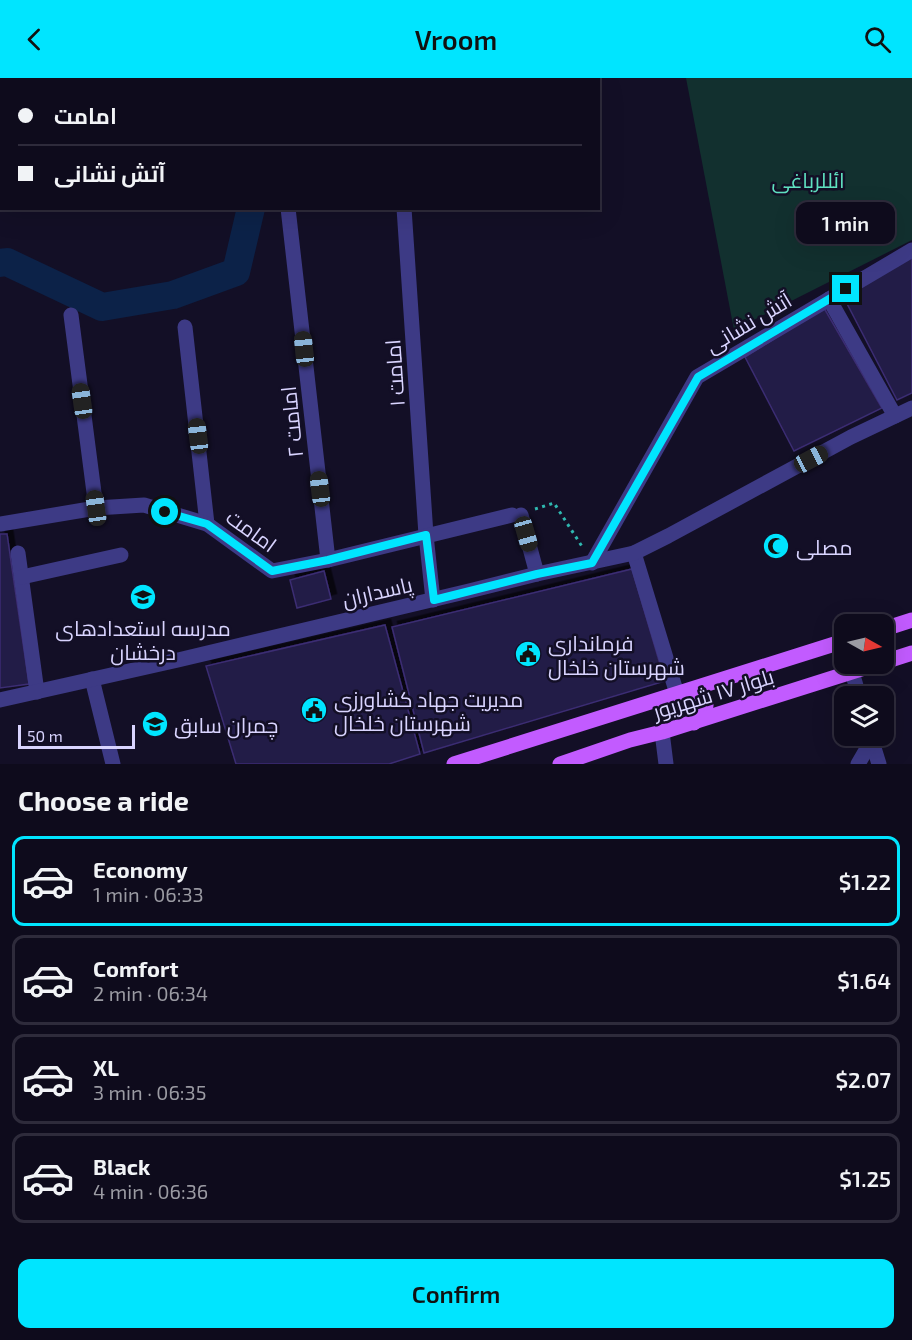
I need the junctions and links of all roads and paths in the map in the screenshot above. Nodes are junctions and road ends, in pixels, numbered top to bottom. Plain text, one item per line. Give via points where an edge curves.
1 (288, 210) edge
2 (404, 210) edge
3 (912, 250) edge
4 (829, 299) junction
5 (71, 315) dead end
6 (186, 327) dead end
7 (912, 408) edge
8 (895, 416) junction
9 (96, 508) junction
10 (516, 515) junction
11 (0, 524) edge
12 (207, 524) junction
13 (426, 535) junction
14 (18, 553) dead end
15 (634, 553) junction
16 (121, 555) dead end
17 (328, 560) junction
18 (592, 563) junction
19 (537, 574) junction
20 (22, 577) junction
21 (434, 600) junction
22 (834, 644) edge
23 (846, 674) edge
24 (92, 679) junction
25 (37, 692) junction
26 (681, 693) junction
27 (0, 700) edge
28 (694, 723) junction
29 (662, 732) junction
30 (867, 746) edge
31 (874, 746) edge
32 (113, 764) edge
33 (454, 764) edge
34 (560, 764) edge
35 (666, 764) edge
36 (858, 764) edge
37 (879, 764) edge

1 - 17 street, امامت ۲
2 - 13 street, امامت ۱
3 - 4 street, آتش نشانی
4 - 8 street
4 - 18 street, آتش نشانی via 698,377
5 - 9 street
6 - 12 street
7 - 8 street, پاسداران
8 - 15 street, پاسداران
9 - 11 street, امامت
9 - 12 street, امامت via 144,506
10 - 13 street, امامت
10 - 18 path via 554,503
10 - 19 street
12 - 17 street, امامت via 272,571
13 - 17 street, امامت
13 - 21 street, امامت ۱
14 - 20 street
15 - 18 street, پاسداران
15 - 26 street
16 - 20 street
18 - 19 street, پاسداران
19 - 21 street, پاسداران
20 - 25 street
21 - 24 street, پاسداران
22 - 26 main road, بلوار ١٧ شهریور
23 - 28 main road, بلوار ١٧ شهریور
24 - 25 street, پاسداران
24 - 32 street
25 - 27 street, پاسداران
26 - 28 main road via 696,693 705,698 705,711
26 - 33 main road, بلوار ١٧ شهریور
28 - 29 main road, بلوار ١٧ شهریور
29 - 34 main road, بلوار ١٧ شهریور
29 - 35 street
30 - 36 street
31 - 37 street

